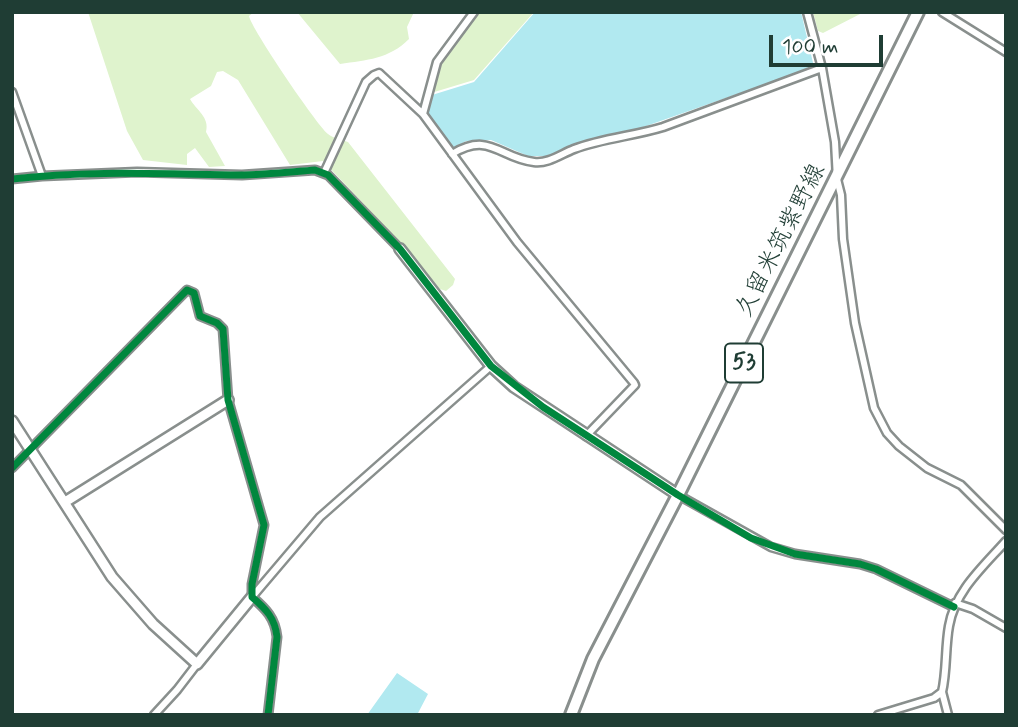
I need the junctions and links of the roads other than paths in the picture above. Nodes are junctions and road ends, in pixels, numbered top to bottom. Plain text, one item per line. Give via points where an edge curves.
1 (474, 12) edge
2 (807, 12) edge
3 (918, 12) edge
4 (942, 12) edge
5 (1006, 52) edge
6 (822, 68) junction
7 (12, 92) edge
8 (423, 114) junction
9 (452, 154) junction
10 (324, 173) junction
11 (43, 176) junction
12 (12, 179) edge
13 (836, 179) junction
14 (400, 249) joint
15 (491, 366) junction
16 (228, 400) junction
17 (12, 421) edge
18 (586, 436) junction
19 (31, 448) junction
20 (12, 468) edge
21 (678, 495) junction
22 (65, 502) junction
23 (1006, 530) edge
24 (1006, 541) edge
25 (252, 597) junction
26 (955, 605) junction
27 (1006, 628) edge
28 (197, 664) junction
29 (942, 692) junction
30 (154, 715) edge
31 (268, 715) edge
32 (571, 715) edge
33 (878, 715) edge
34 (948, 715) edge

1 - 8 street via 437,62
2 - 6 street
3 - 13 main road, 久留米筑紫野線 / 53
4 - 5 street
6 - 9 street via 663,127 593,143 550,161 534,162 482,144
6 - 13 street via 835,142
7 - 11 street
8 - 9 street
8 - 10 street via 379,74 374,75 366,82
9 - 18 street via 517,242 635,385
10 - 11 street
10 - 14 street
11 - 12 street
13 - 21 main road, 久留米筑紫野線 / 53
13 - 23 street via 855,323 880,422 912,456 961,485
14 - 15 street
15 - 18 street
15 - 25 street via 320,517
16 - 19 street via 223,328 200,316 194,293 187,290
16 - 22 street
16 - 25 street via 264,525
17 - 19 street
18 - 21 street
19 - 20 street
19 - 22 street
21 - 26 street via 771,547 868,567
21 - 32 main road, 久留米筑紫野線 / 53 via 593,659
22 - 28 street via 112,577 153,624
24 - 26 street
25 - 28 street
25 - 31 street via 270,614 277,637
26 - 27 street via 973,609
26 - 29 street
28 - 30 street
29 - 33 street
29 - 34 street

